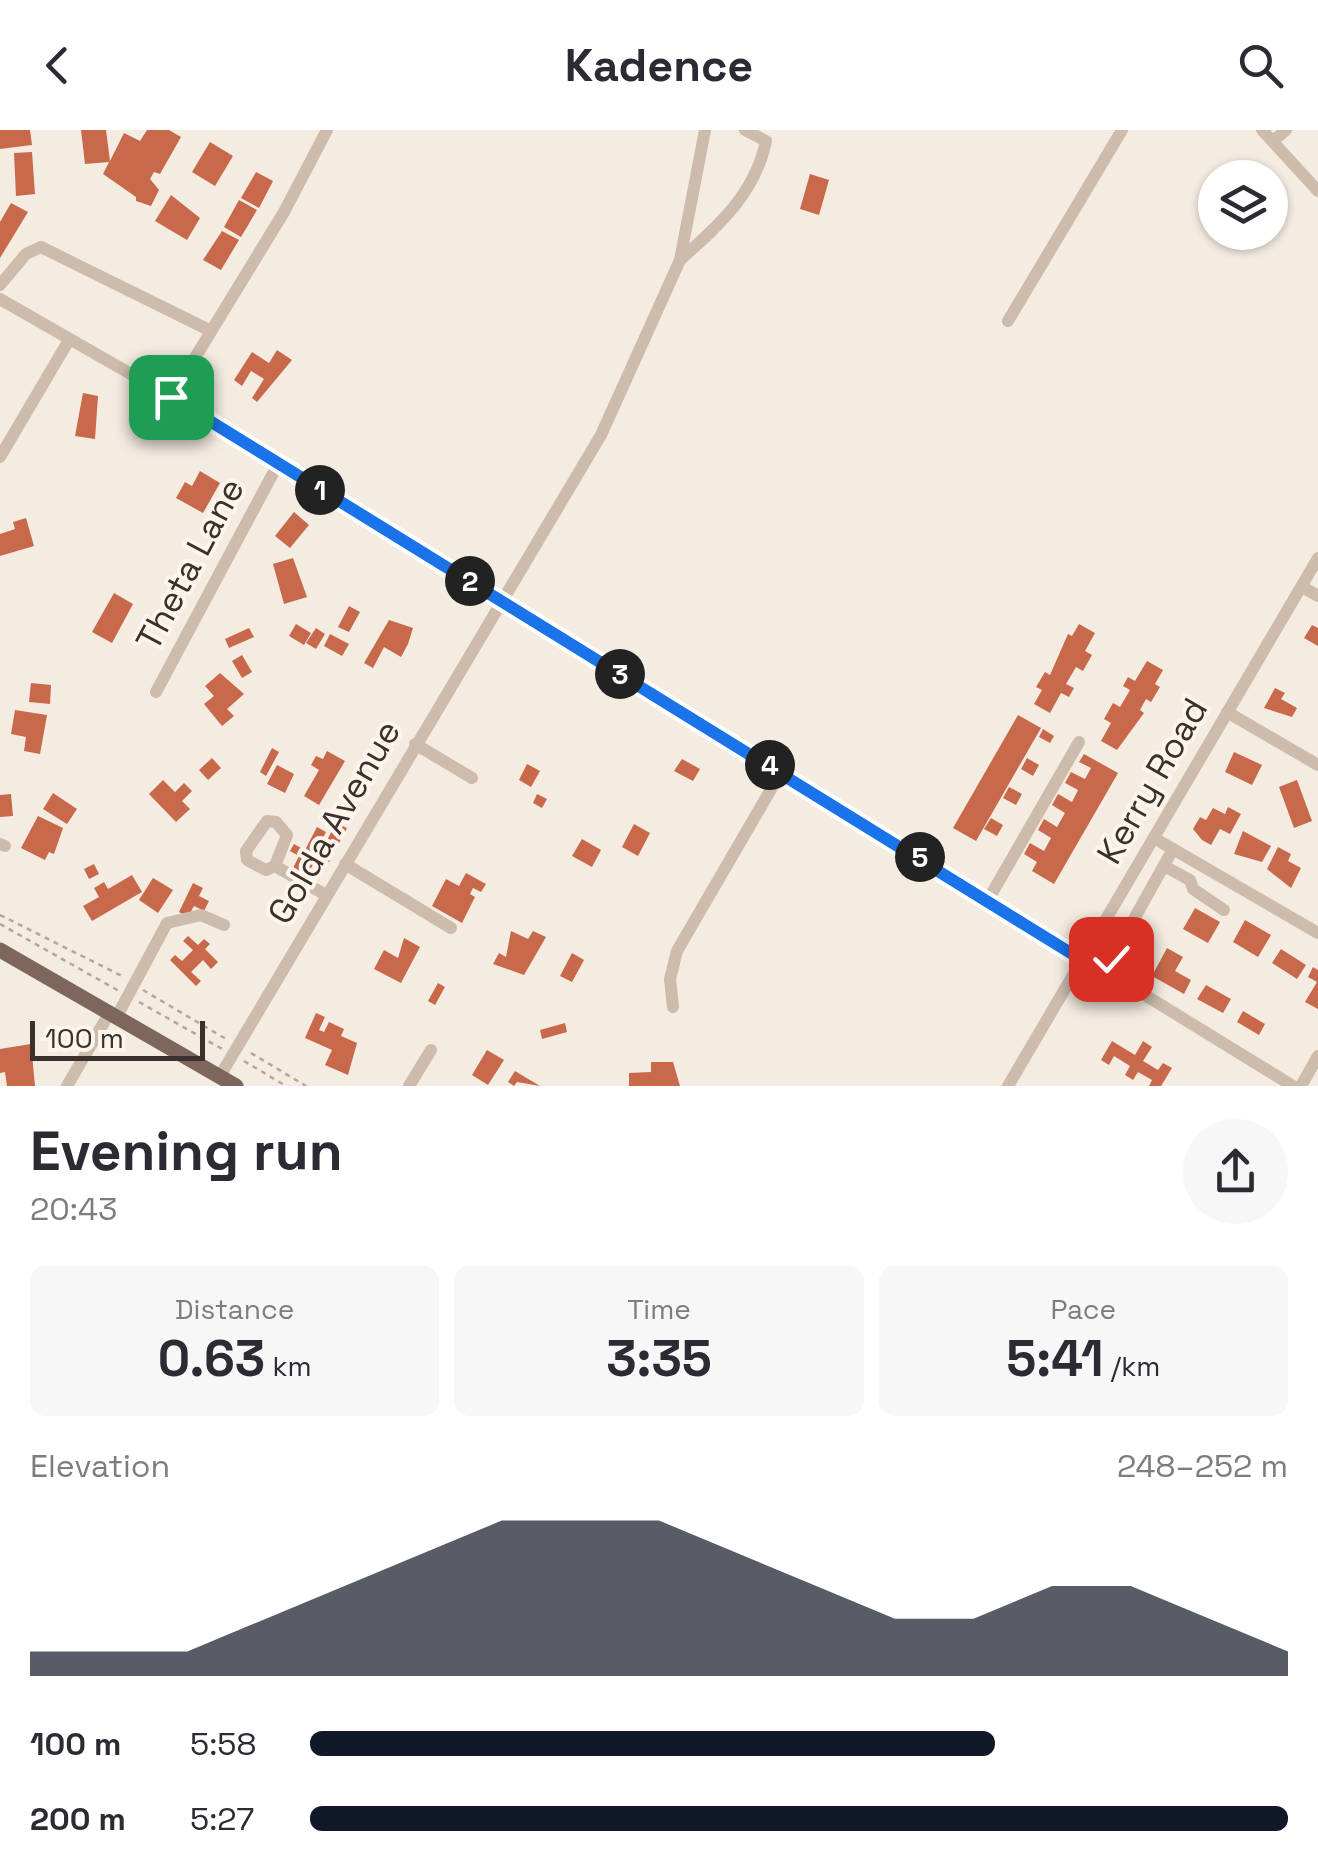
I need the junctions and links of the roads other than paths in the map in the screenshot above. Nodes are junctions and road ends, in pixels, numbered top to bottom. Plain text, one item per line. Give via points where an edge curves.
1 (327, 130) edge
2 (705, 130) edge
3 (745, 130) edge
4 (1122, 130) edge
5 (1262, 130) edge
6 (1286, 130) edge
7 (1274, 142) junction
8 (1318, 191) edge
9 (680, 260) junction
10 (0, 285) edge
11 (0, 299) edge
12 (1008, 321) dead end
13 (211, 331) junction
14 (69, 340) junction
15 (171, 397) junction
16 (0, 457) edge
17 (278, 464) junction
18 (1318, 558) edge
19 (1302, 586) junction
20 (1318, 596) edge
21 (500, 599) junction
22 (156, 692) dead end
23 (1228, 712) junction
24 (1079, 742) dead end
25 (414, 744) junction
26 (1318, 764) edge
27 (781, 772) junction
28 (472, 778) dead end
29 (1154, 838) junction
30 (1173, 849) junction
31 (345, 864) junction
32 (275, 866) dead end
33 (1164, 866) junction
34 (326, 895) junction
35 (988, 900) junction
36 (1224, 910) dead end
37 (224, 925) dead end
38 (450, 928) dead end
39 (1318, 933) edge
40 (0, 950) edge
41 (1082, 960) junction
42 (1104, 973) junction
43 (672, 1007) dead end
44 (113, 1014) junction
45 (431, 1050) dead end
46 (1318, 1056) edge
47 (220, 1076) junction
48 (67, 1086) edge
49 (236, 1086) edge
50 (409, 1086) edge
51 (1008, 1086) edge
52 (1297, 1086) edge

1 - 13 street
2 - 9 street
3 - 9 street via 766,140 761,166 736,208
4 - 12 street
5 - 7 street
6 - 7 street
7 - 8 street
9 - 21 street, Golda Avenue via 601,435
10 - 13 street via 40,247
11 - 14 street
13 - 15 street
14 - 15 street
14 - 16 street
15 - 17 street
17 - 21 street
17 - 22 street, Theta Lane
18 - 19 street, Kerry Road
19 - 20 street
19 - 23 street, Kerry Road
21 - 25 street, Golda Avenue
21 - 27 street
23 - 26 street
23 - 29 street, Kerry Road
24 - 35 street
25 - 28 street
25 - 31 street, Golda Avenue
27 - 35 street
27 - 43 street via 677,951
29 - 30 street
29 - 41 street, Kerry Road
30 - 33 street
30 - 39 street
31 - 34 street, Golda Avenue
31 - 38 street
32 - 34 street
33 - 36 street
33 - 42 street
34 - 47 street, Golda Avenue
35 - 41 street
37 - 44 street via 201,915 167,923
40 - 44 main road
41 - 42 street
41 - 51 street, Kerry Road
42 - 52 street
44 - 47 main road
44 - 48 street
45 - 50 street
46 - 52 street
47 - 49 main road

